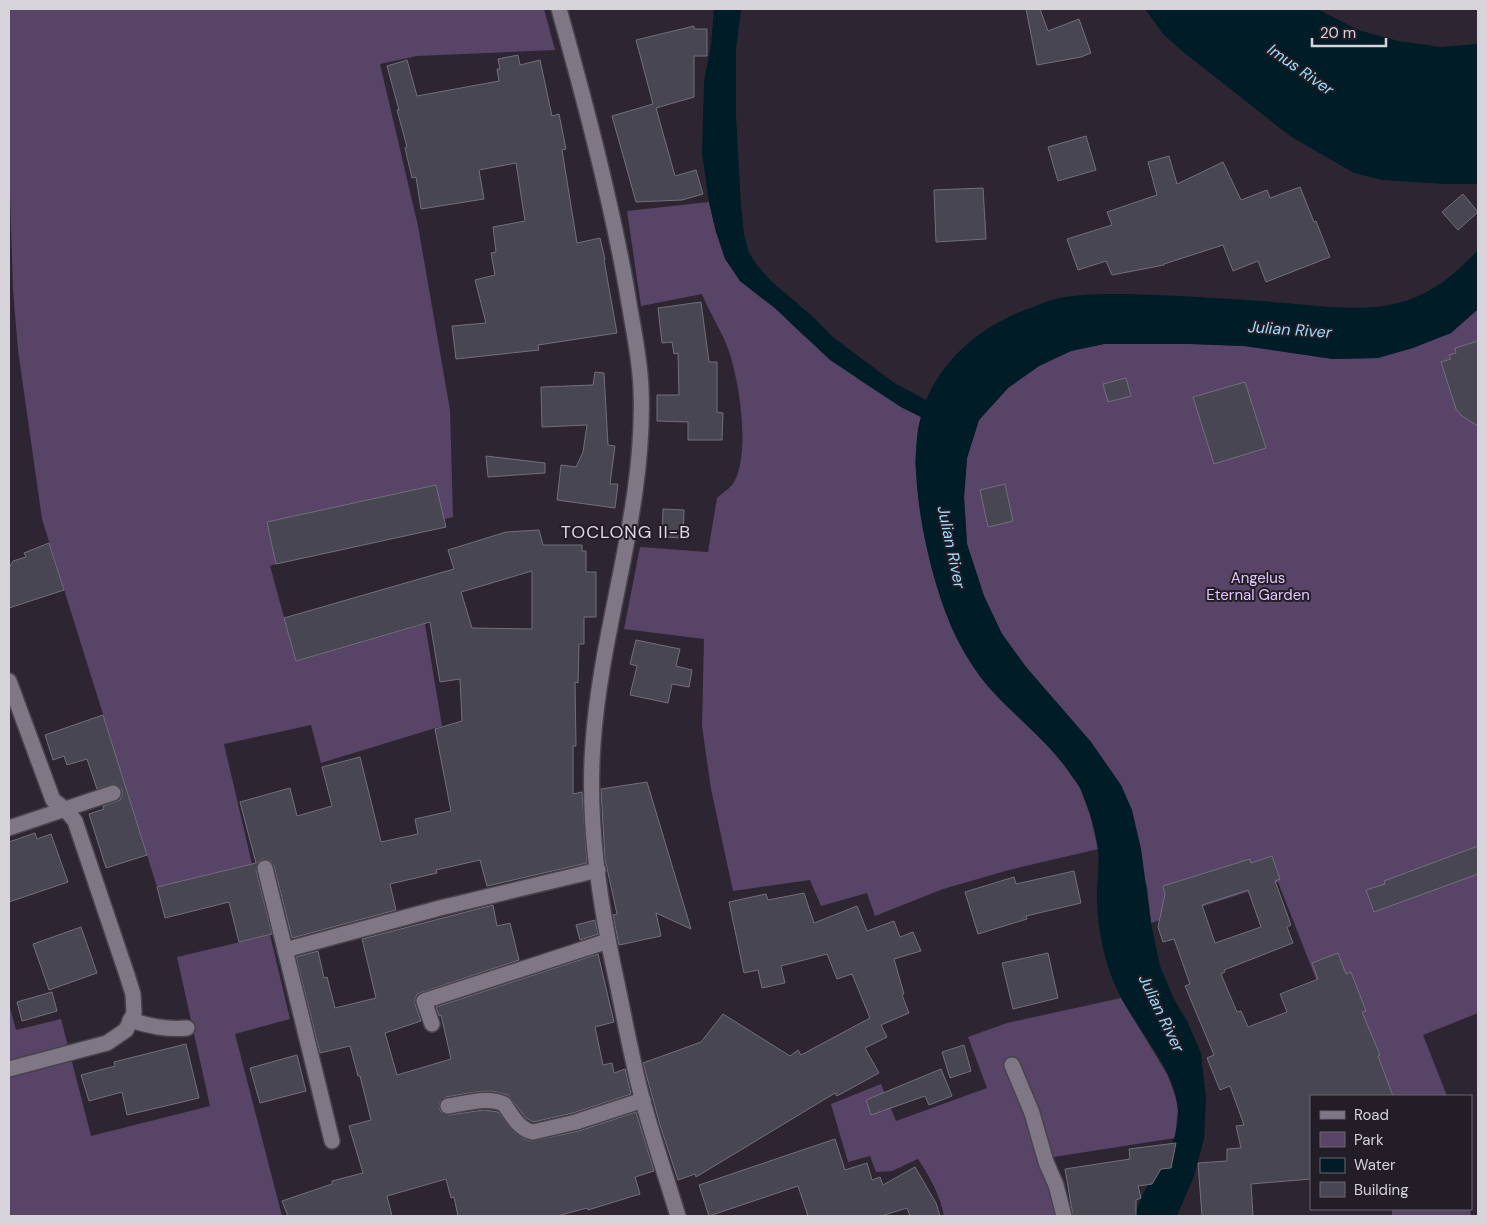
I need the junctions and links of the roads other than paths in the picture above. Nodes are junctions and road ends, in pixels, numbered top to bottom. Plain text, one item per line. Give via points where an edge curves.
1 (559, 9) edge
2 (9, 681) edge
3 (113, 793) dead end
4 (65, 809) junction
5 (9, 828) edge
6 (265, 868) dead end
7 (598, 870) junction
8 (608, 941) junction
9 (285, 950) junction
10 (130, 1020) junction
11 (432, 1024) dead end
12 (187, 1028) dead end
13 (1012, 1065) dead end
14 (9, 1069) edge
15 (643, 1100) junction
16 (448, 1106) dead end
17 (332, 1141) dead end
18 (678, 1216) edge
19 (1064, 1216) edge

1 - 7 street via 616,231 641,387 633,504 593,742 592,827
2 - 4 street via 53,800
3 - 4 street
4 - 5 street
4 - 10 street via 75,821 127,974 133,994 134,1013
6 - 9 street
7 - 8 street
7 - 9 street
8 - 11 street via 424,1001
8 - 15 street
9 - 17 street
10 - 12 street via 153,1027
10 - 14 street via 126,1030 107,1043
13 - 19 street via 1032,1113
15 - 16 street via 533,1132 522,1127 500,1102 486,1100
15 - 18 street

